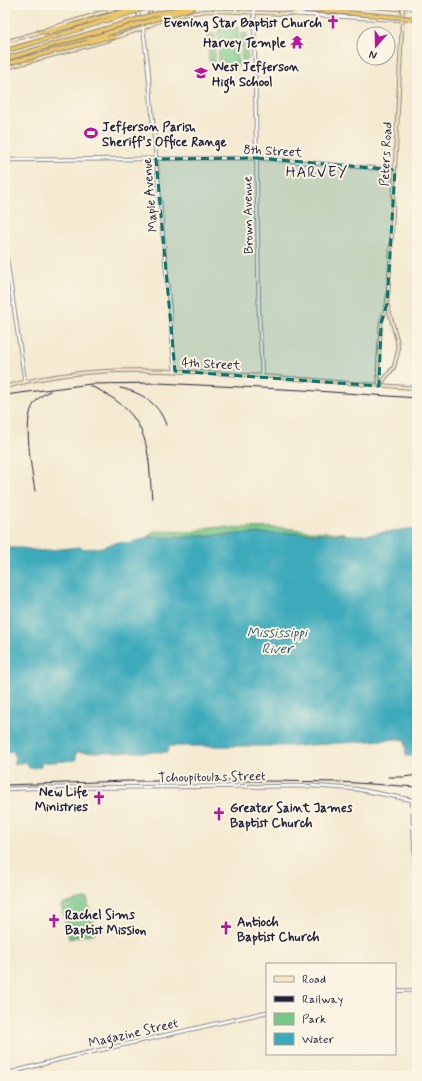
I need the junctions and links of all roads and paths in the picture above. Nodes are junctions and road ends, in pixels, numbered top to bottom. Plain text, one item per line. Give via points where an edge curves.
1 (126, 5) edge
2 (135, 5) edge
3 (149, 5) edge
4 (155, 5) edge
5 (197, 5) edge
6 (201, 5) edge
7 (240, 5) edge
8 (254, 5) edge
9 (260, 5) edge
10 (380, 5) edge
11 (400, 6) edge
12 (235, 11) junction
13 (254, 12) junction
14 (269, 13) junction
15 (292, 14) junction
16 (417, 19) edge
17 (161, 20) junction
18 (402, 20) junction
19 (143, 28) junction
20 (39, 32) junction
21 (115, 37) junction
22 (5, 42) edge
23 (5, 51) edge
24 (5, 59) edge
25 (30, 61) junction
26 (5, 64) edge
27 (5, 68) edge
28 (156, 158) junction
29 (256, 158) junction
30 (5, 160) edge
31 (395, 170) junction
32 (5, 247) edge
33 (387, 304) junction
34 (175, 372) junction
35 (262, 376) junction
36 (25, 382) junction
37 (379, 386) junction
38 (5, 387) edge
39 (417, 388) edge
40 (5, 789) edge
41 (412, 800) junction
42 (417, 801) edge
43 (417, 900) edge
44 (417, 990) edge
45 (396, 991) edge
46 (266, 1012) edge
47 (5, 1074) edge

1 - 20 main road
2 - 19 street, Maple Avenue
3 - 17 main road via 151,16
3 - 20 highway, bridge
4 - 23 highway, bridge
5 - 6 highway, bridge
5 - 24 highway, bridge via 152,15
5 - 25 highway, bridge via 191,9 47,52
7 - 12 main road
8 - 13 street, Brown Avenue
9 - 14 main road
9 - 16 highway, bridge
10 - 11 main road
11 - 15 main road via 322,6
11 - 18 main road, Peters Road
12 - 13 main road
12 - 17 main road via 205,11
13 - 14 main road
13 - 29 street, Brown Avenue
14 - 15 main road
15 - 18 street
17 - 19 main road
18 - 31 main road, Peters Road
19 - 21 main road
19 - 28 street, Maple Avenue
20 - 22 main road
21 - 25 main road
21 - 26 highway, bridge
25 - 27 main road
28 - 29 street, 8th Street
28 - 30 street, 8th Street
28 - 34 street, Maple Avenue
29 - 31 street, 8th Street
29 - 35 street, Brown Avenue
31 - 33 main road, Peters Road
32 - 36 street
33 - 37 main road, Peters Road via 382,319
33 - 37 main road, Peters Road via 398,351 394,367
34 - 35 main road, 4th Street
34 - 36 main road, 4th Street via 89,372
35 - 37 main road, 4th Street
36 - 38 main road, 4th Street
37 - 39 main road, 4th Street
40 - 41 street, Tchoupitoulas Street via 313,786 356,789
41 - 42 street, Tchoupitoulas Street
41 - 43 street
44 - 45 street
46 - 47 street, Magazine Street

